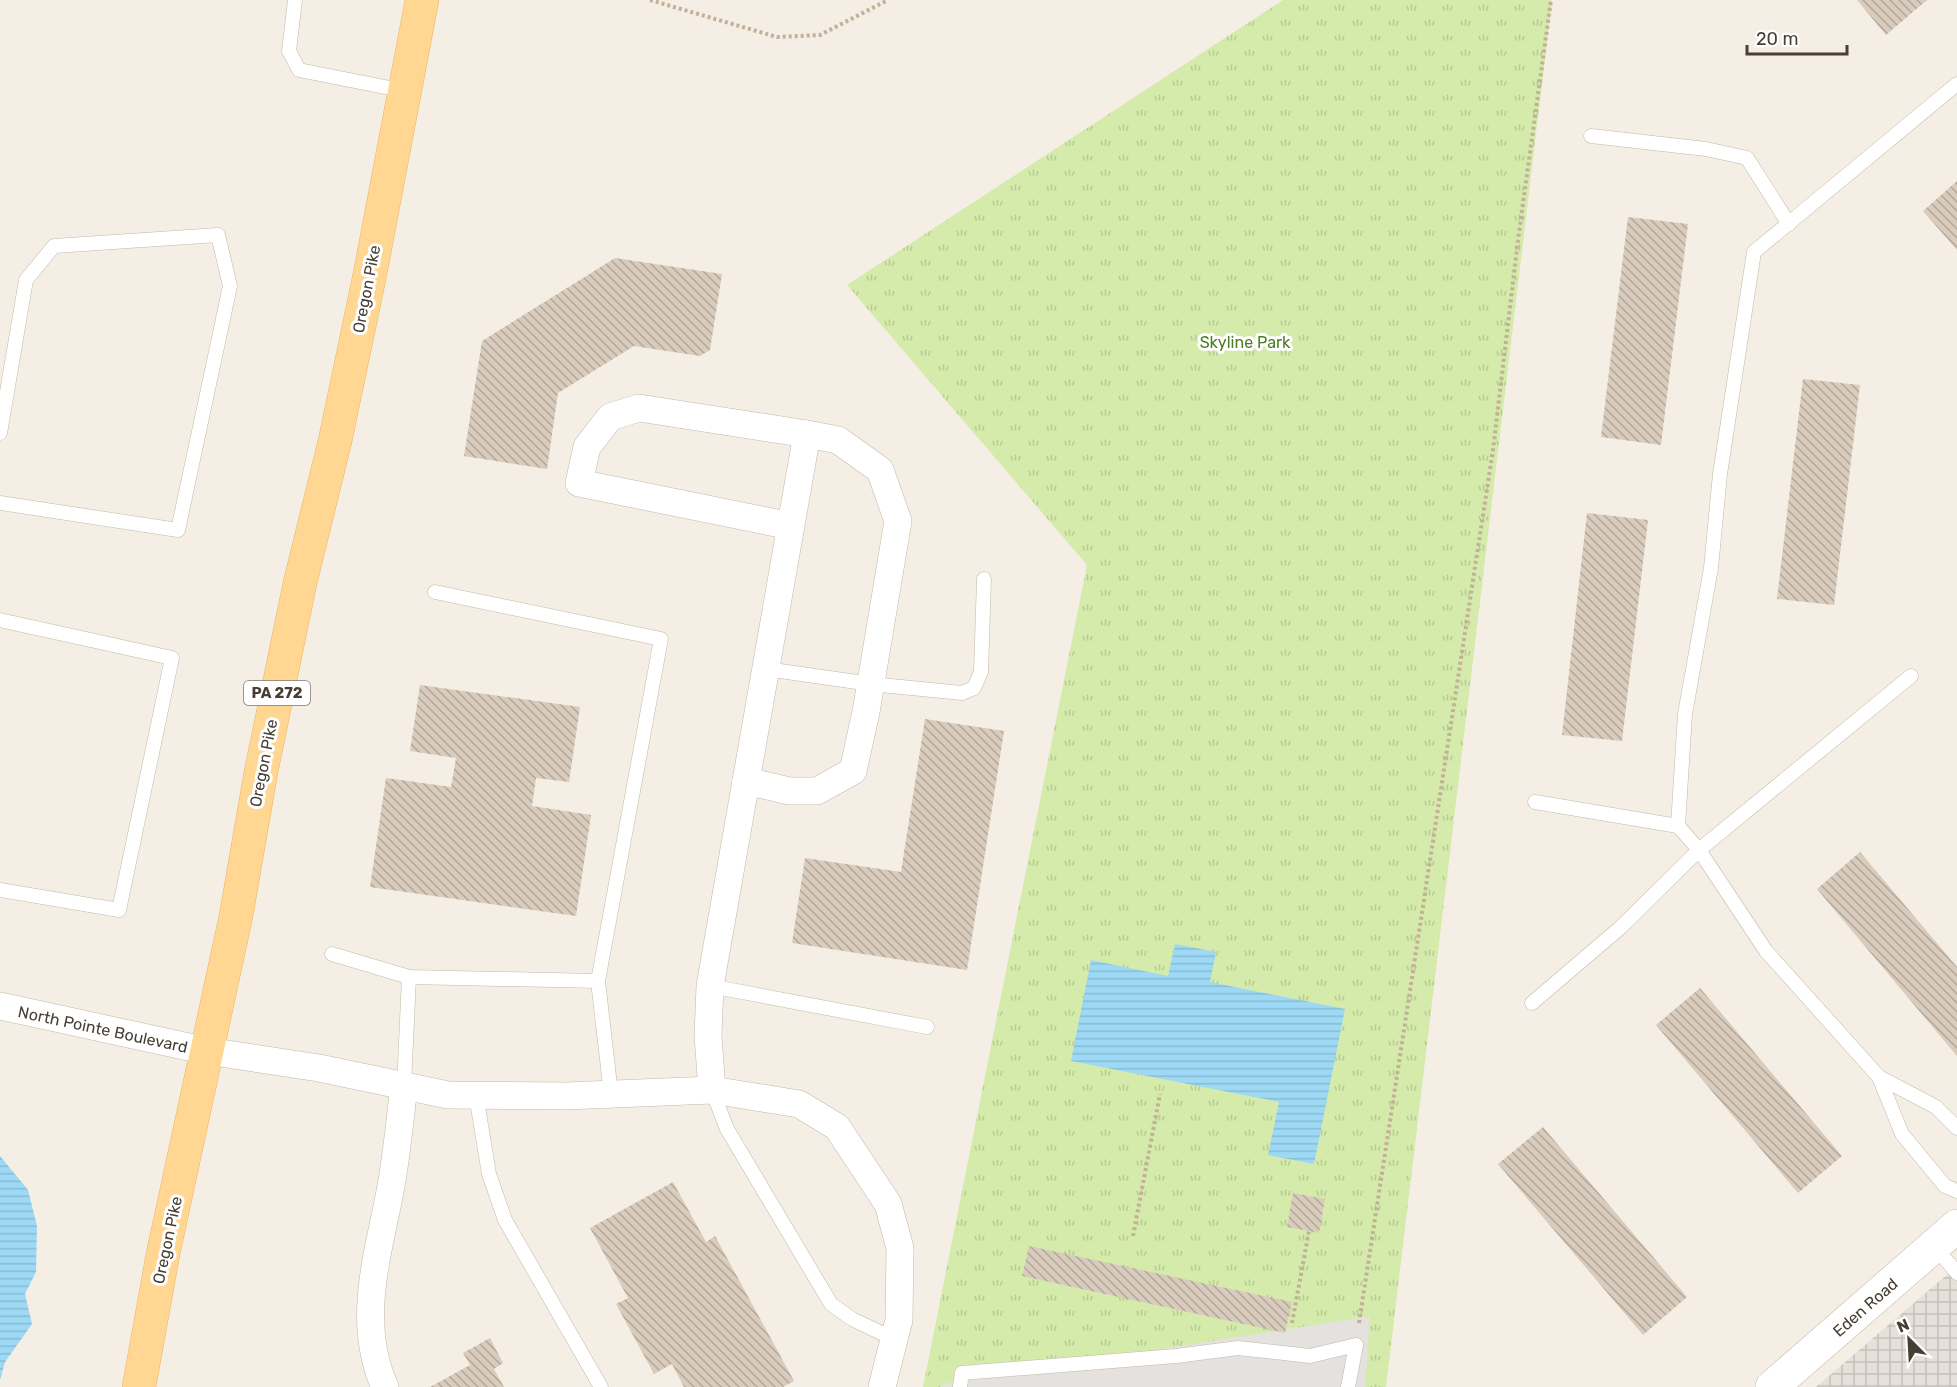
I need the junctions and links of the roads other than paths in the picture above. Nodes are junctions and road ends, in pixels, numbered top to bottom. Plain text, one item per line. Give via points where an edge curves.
1 (295, 0) edge
2 (422, 0) edge
3 (1957, 84) edge
4 (406, 91) junction
5 (1591, 136) dead end
6 (1789, 224) junction
7 (0, 433) edge
8 (807, 434) junction
9 (0, 503) edge
10 (791, 526) junction
11 (984, 579) dead end
12 (435, 592) dead end
13 (0, 620) edge
14 (766, 669) junction
15 (1911, 676) dead end
16 (871, 684) junction
17 (746, 781) junction
18 (1535, 802) dead end
19 (1678, 826) junction
20 (1699, 850) junction
21 (0, 890) edge
22 (332, 954) dead end
23 (409, 977) junction
24 (598, 981) junction
25 (710, 987) junction
26 (1532, 1004) dead end
27 (0, 1006) edge
28 (927, 1027) dead end
29 (207, 1051) junction
30 (1879, 1077) junction
31 (404, 1086) junction
32 (712, 1090) junction
33 (611, 1094) junction
34 (476, 1095) junction
35 (1957, 1128) edge
36 (1957, 1191) edge
37 (1946, 1237) edge
38 (1957, 1273) edge
39 (894, 1339) junction
40 (139, 1387) edge
41 (385, 1387) edge
42 (602, 1387) edge
43 (882, 1387) edge
44 (960, 1387) edge
45 (1348, 1387) edge
46 (1772, 1387) edge

1 - 4 lane via 289,51 299,70
2 - 4 main road, Oregon Pike / PA 272
3 - 6 lane
4 - 29 main road, Oregon Pike / PA 272 via 335,441 300,583
5 - 6 lane via 1706,149 1747,158
6 - 19 lane via 1754,252 1720,474 1712,568 1684,714
7 - 9 lane via 26,279 54,246 218,235 230,286 178,530
8 - 10 street
8 - 10 street via 639,408 610,417 587,447 579,483
8 - 16 street via 838,440 880,470 898,521
10 - 14 street
11 - 16 lane via 981,672 974,688 962,693
12 - 24 lane via 661,639
13 - 21 lane via 172,658 118,910
14 - 16 lane
14 - 17 street
15 - 20 lane
16 - 17 street via 853,771 817,791 789,791
17 - 25 street
18 - 19 lane
19 - 20 lane
20 - 26 lane via 1621,927
20 - 30 lane via 1766,951
22 - 23 lane
23 - 24 lane
23 - 31 lane
24 - 33 lane
25 - 28 lane
25 - 32 street
27 - 29 street, North Pointe Boulevard
29 - 31 street, North Pointe Boulevard via 320,1068
29 - 40 main road, Oregon Pike / PA 272
30 - 35 lane via 1936,1107
30 - 36 lane via 1902,1134 1945,1186
31 - 34 street, North Pointe Boulevard via 448,1095
31 - 41 street via 392,1185 375,1256 369,1315 376,1368
32 - 33 street, North Pointe Boulevard
32 - 39 lane via 728,1129 831,1304
32 - 39 street, North Pointe Boulevard via 799,1104 837,1127 888,1204 900,1248 899,1320
33 - 34 street, North Pointe Boulevard
34 - 42 lane via 489,1174 505,1220
37 - 38 lane
37 - 46 street, Eden Road
39 - 43 street, North Pointe Boulevard
44 - 45 lane via 962,1373 1238,1348 1310,1356 1356,1345

